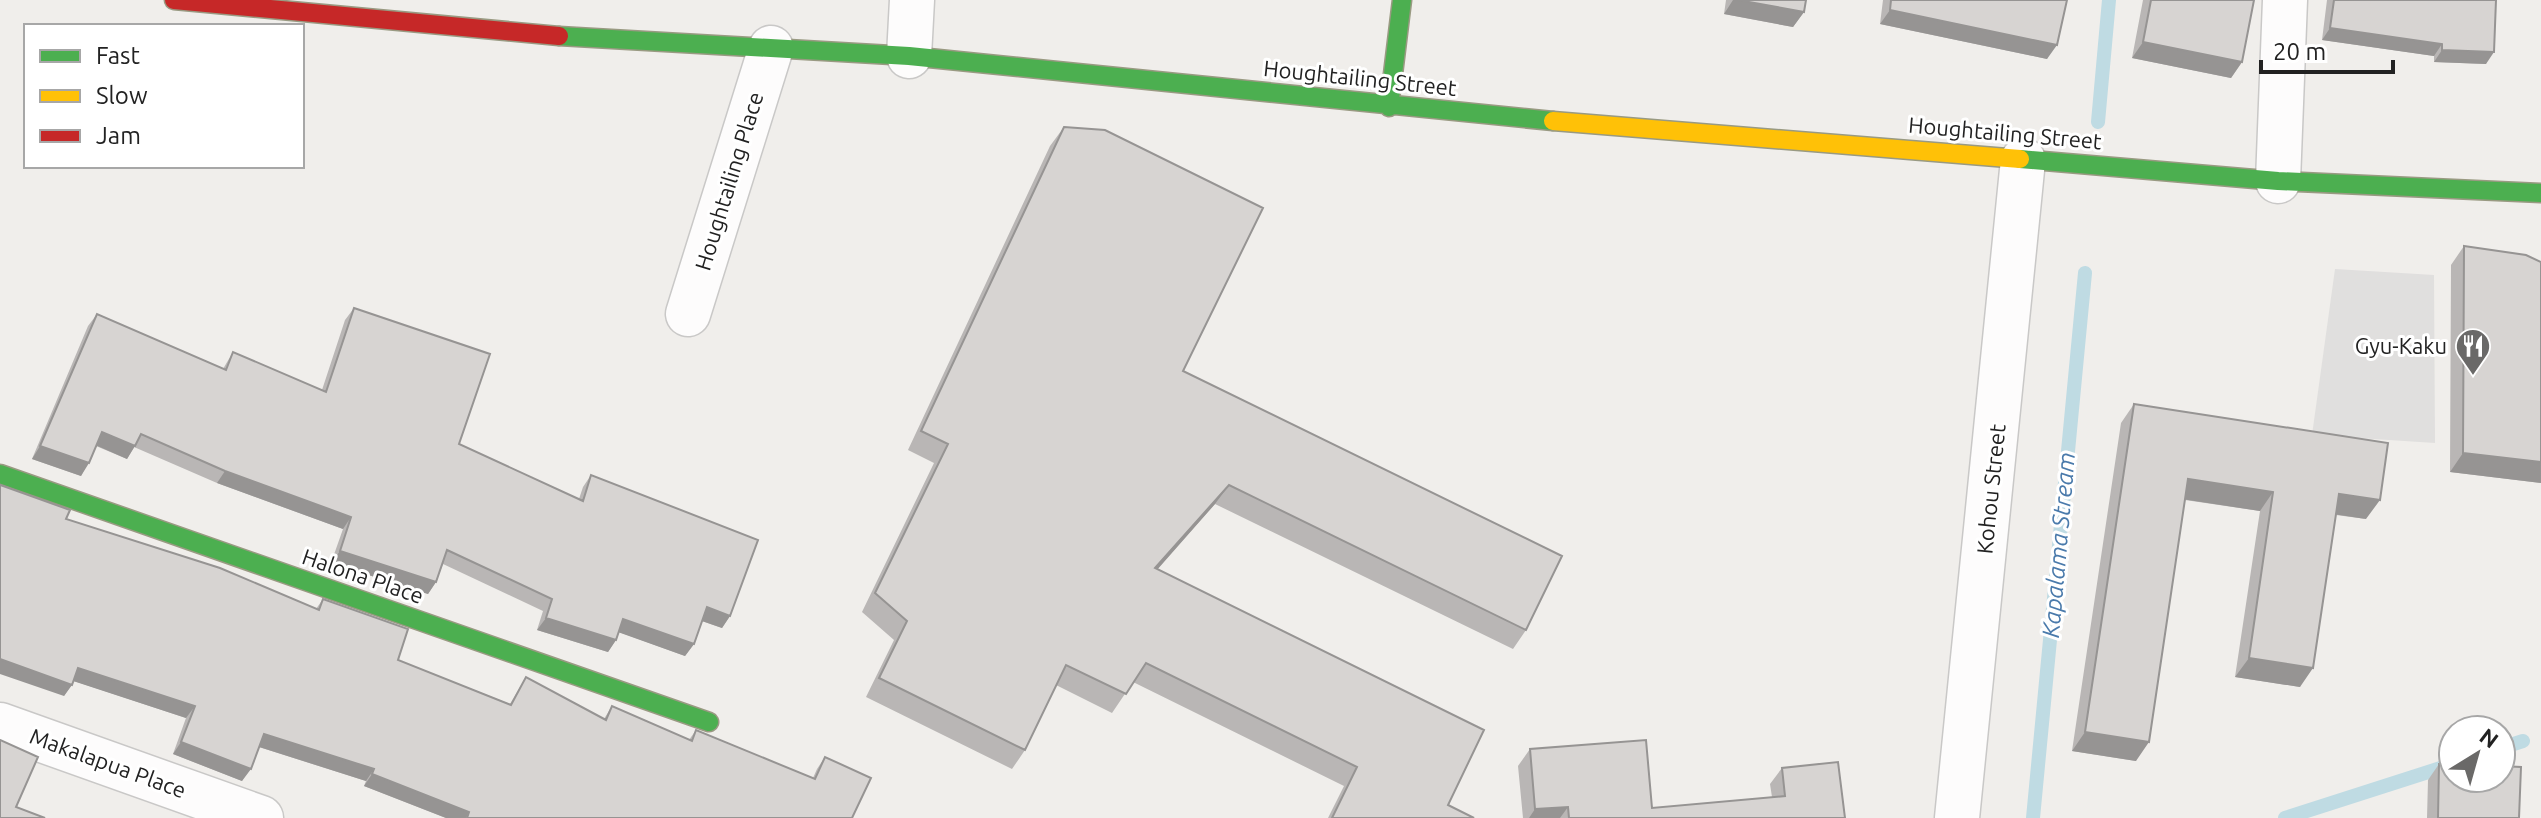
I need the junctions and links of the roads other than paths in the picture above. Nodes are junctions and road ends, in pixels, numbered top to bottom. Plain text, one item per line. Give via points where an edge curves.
1 (174, 0) edge
2 (912, 0) edge
3 (1402, 0) edge
4 (2285, 0) edge
5 (771, 48) junction
6 (909, 56) junction
7 (1389, 107) junction
8 (2023, 160) junction
9 (2278, 181) junction
10 (2541, 193) edge
11 (688, 314) dead end
12 (0, 474) edge
13 (709, 722) dead end
14 (0, 725) edge
15 (261, 818) edge
16 (1957, 818) edge

1 - 5 main road, Houghtailing Street via 552,36
2 - 6 street
3 - 7 main road
4 - 9 street
5 - 6 main road, Houghtailing Street
5 - 11 street, Houghtailing Place
6 - 7 main road, Houghtailing Street
7 - 8 main road, Houghtailing Street
8 - 9 main road, Houghtailing Street
8 - 16 street, Kohou Street
9 - 10 main road, Houghtailing Street
12 - 13 main road, Halona Place
14 - 15 street, Makalapua Place

